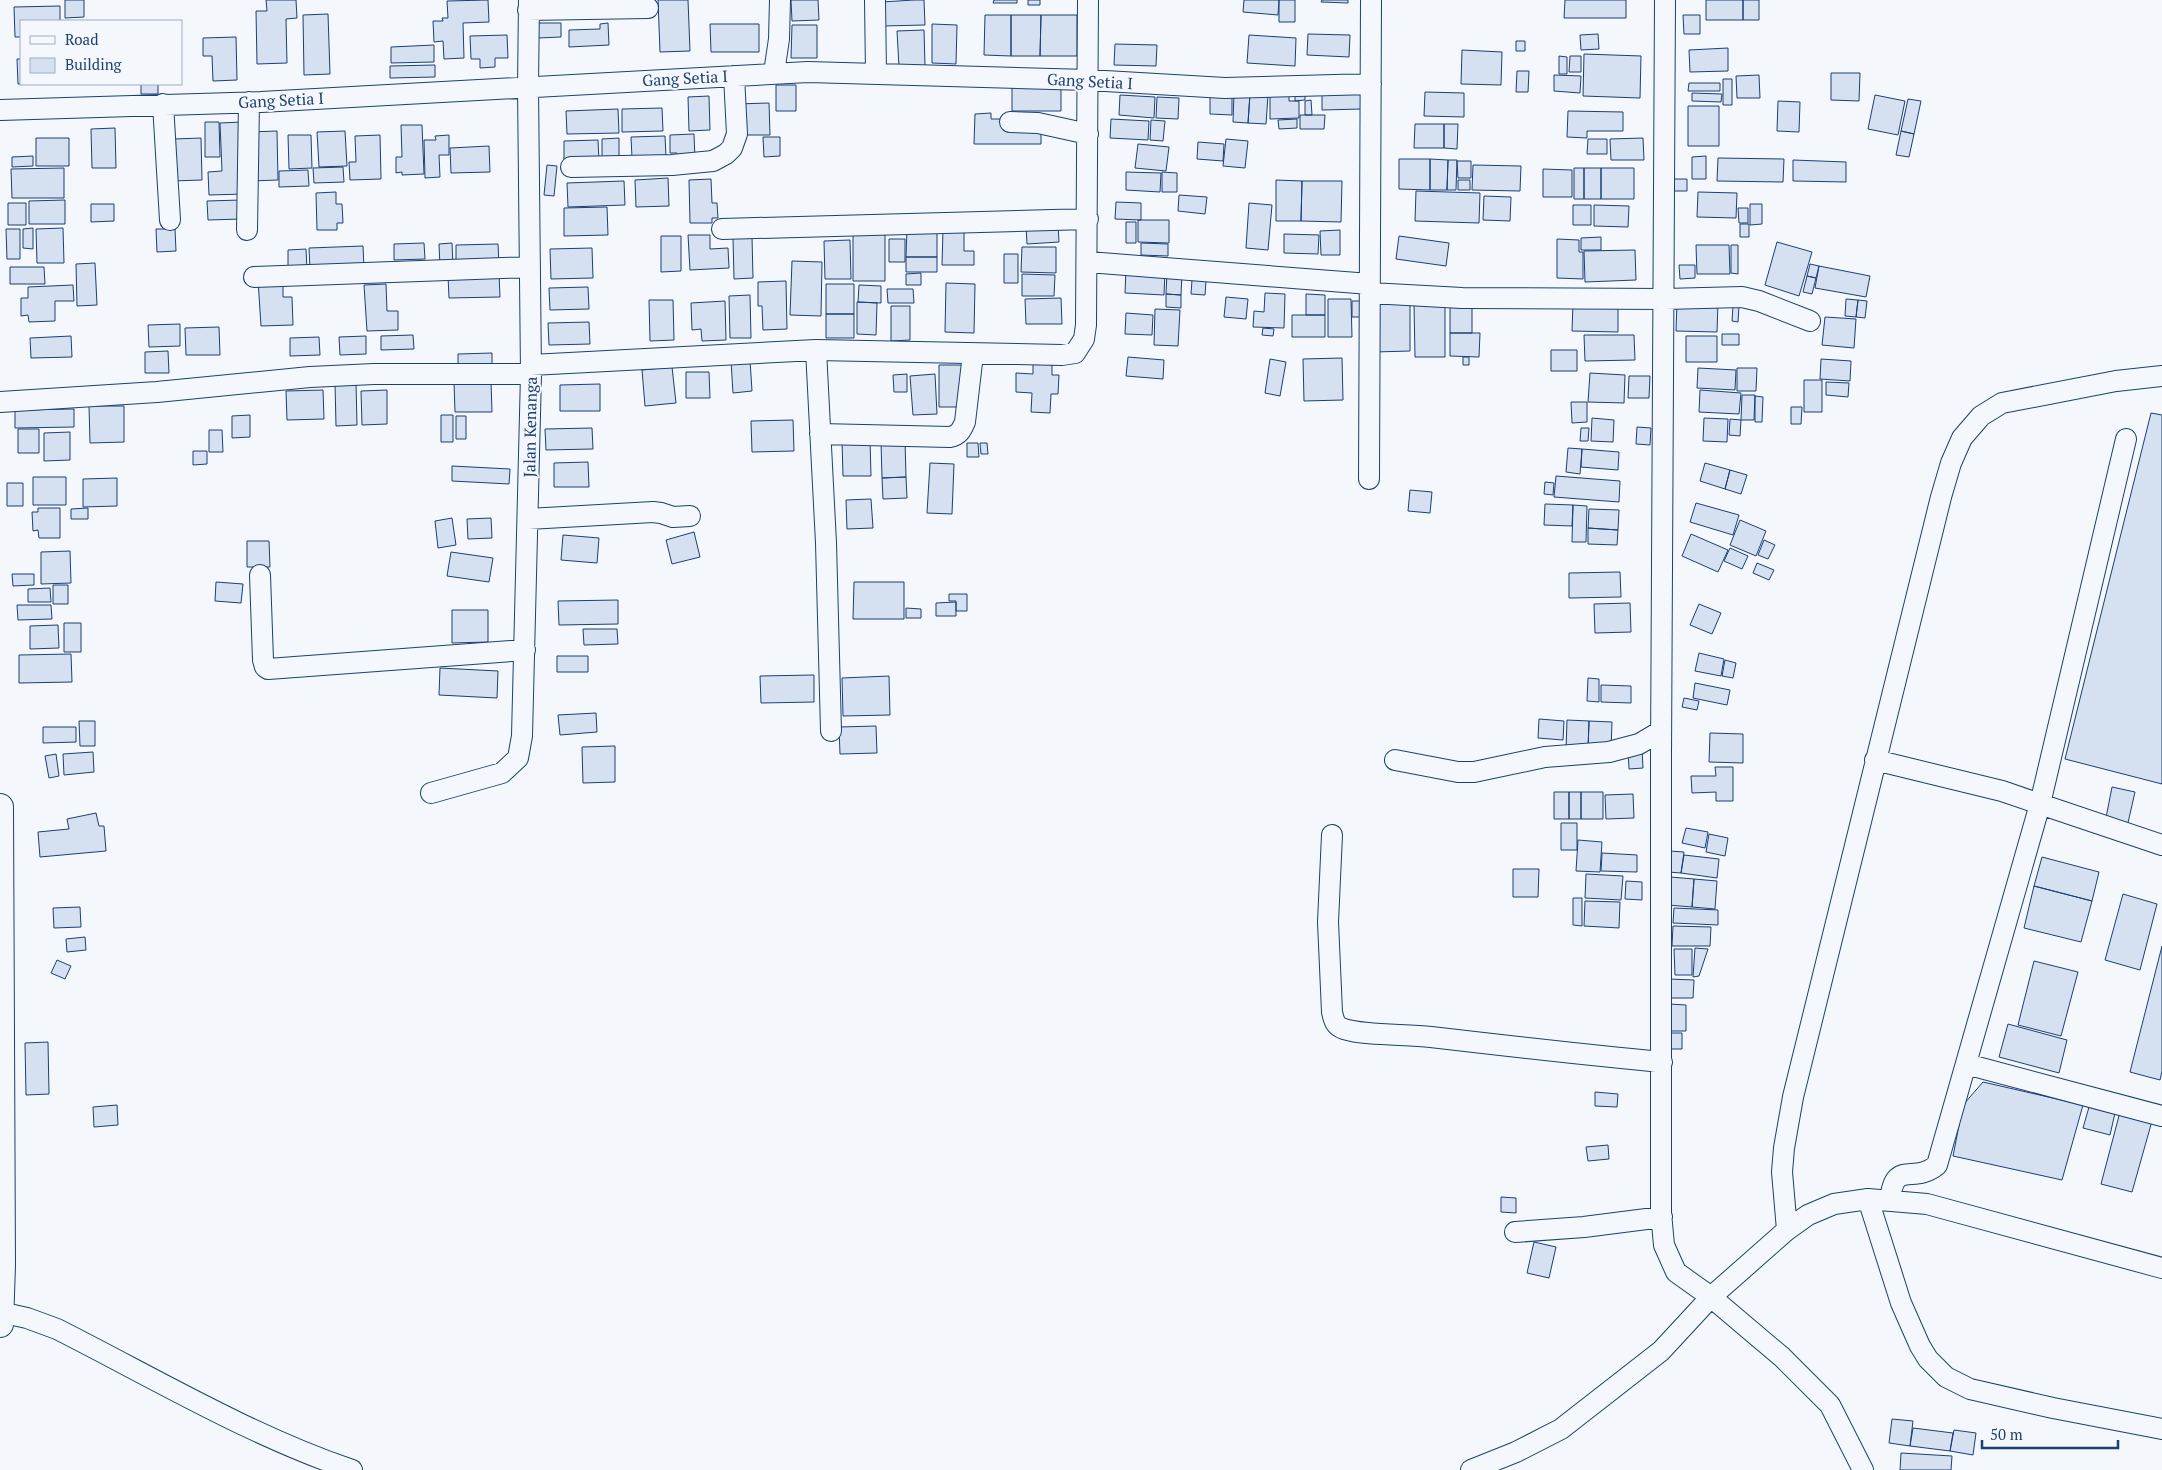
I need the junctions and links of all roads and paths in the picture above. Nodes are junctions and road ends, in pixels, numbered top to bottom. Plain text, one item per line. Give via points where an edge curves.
1 (780, 0) edge
2 (875, 0) edge
3 (1088, 0) edge
4 (1371, 0) edge
5 (1665, 0) edge
6 (529, 5) edge
7 (648, 8) dead end
8 (774, 73) junction
9 (876, 73) junction
10 (734, 76) junction
11 (1088, 80) junction
12 (1371, 84) junction
13 (528, 87) junction
14 (249, 102) junction
15 (163, 104) junction
16 (0, 110) edge
17 (1010, 122) dead end
18 (1088, 134) junction
19 (571, 167) dead end
20 (1088, 219) junction
21 (170, 220) dead end
22 (722, 229) dead end
23 (246, 230) dead end
24 (1088, 262) junction
25 (530, 267) junction
26 (254, 277) dead end
27 (1370, 288) junction
28 (1665, 299) junction
29 (1810, 321) dead end
30 (816, 350) junction
31 (973, 354) junction
32 (531, 370) junction
33 (2162, 376) edge
34 (0, 402) edge
35 (820, 434) junction
36 (2126, 440) dead end
37 (1369, 478) dead end
38 (690, 516) dead end
39 (528, 519) junction
40 (260, 575) dead end
41 (525, 650) junction
42 (831, 730) dead end
43 (1661, 731) junction
44 (1395, 760) dead end
45 (1875, 760) junction
46 (431, 793) dead end
47 (2040, 804) junction
48 (0, 808) edge
49 (1332, 835) dead end
50 (2162, 845) edge
51 (1662, 1062) junction
52 (1966, 1064) junction
53 (2162, 1116) edge
54 (1868, 1199) junction
55 (1890, 1201) junction
56 (1662, 1217) junction
57 (1787, 1230) junction
58 (1515, 1232) dead end
59 (2162, 1268) edge
60 (1711, 1297) junction
61 (1, 1316) edge
62 (2162, 1429) edge
63 (352, 1470) edge
64 (1471, 1470) edge
65 (1863, 1470) edge

1 - 8 street
2 - 9 street
3 - 11 street
4 - 12 street
5 - 28 street
6 - 7 street
6 - 13 street, Jalan Kenanga
8 - 9 street, Gang Setia I
8 - 10 street, Gang Setia I
9 - 11 street, Gang Setia I
10 - 13 street, Gang Setia I
10 - 19 street via 737,134 726,154 713,161 672,165
11 - 12 street, Gang Setia I via 1225,88
11 - 18 street
12 - 27 street
13 - 14 street, Gang Setia I
13 - 25 street, Jalan Kenanga
14 - 15 street, Gang Setia I
14 - 23 street
15 - 16 street, Gang Setia I
15 - 21 street
17 - 18 street via 1038,123
18 - 20 street
20 - 22 street
20 - 24 street
24 - 27 street
24 - 31 street via 1086,325 1084,339 1076,353
25 - 26 street
25 - 32 street, Jalan Kenanga
27 - 28 street via 1462,298
27 - 37 street
28 - 29 street via 1742,297
28 - 43 street
30 - 31 street
30 - 32 street
30 - 35 street
31 - 35 street via 965,422 957,435
32 - 34 street via 310,377 157,392
32 - 39 street, Jalan Kenanga
33 - 45 street via 2116,381 2002,403 1981,416 1962,438 1941,497
35 - 42 street
36 - 47 street
38 - 39 street via 673,517 653,512
39 - 41 street, Jalan Kenanga
40 - 41 street via 263,660 268,669
41 - 46 street, Jalan Kenanga via 522,736 518,758 502,773
43 - 44 street via 1639,744 1609,752 1537,758 1474,772
43 - 51 street
45 - 47 street via 1983,786
45 - 57 street via 1793,1096 1782,1172
47 - 50 street
47 - 52 street
48 - 61 main road
49 - 51 street via 1328,922 1332,1012 1338,1026 1362,1032
51 - 56 street
52 - 53 street
52 - 55 street via 1937,1165 1922,1173 1899,1175 1891,1185
54 - 55 street
54 - 57 street via 1834,1204 1808,1215
54 - 62 street via 1916,1337 1928,1360 1946,1377 1970,1389
55 - 59 street via 1927,1204
56 - 58 street
56 - 60 street via 1664,1245 1676,1272
57 - 60 street
60 - 64 street via 1661,1351 1561,1429
60 - 65 street via 1782,1357 1830,1405
61 - 63 street via 27,1318 57,1329 234,1420

